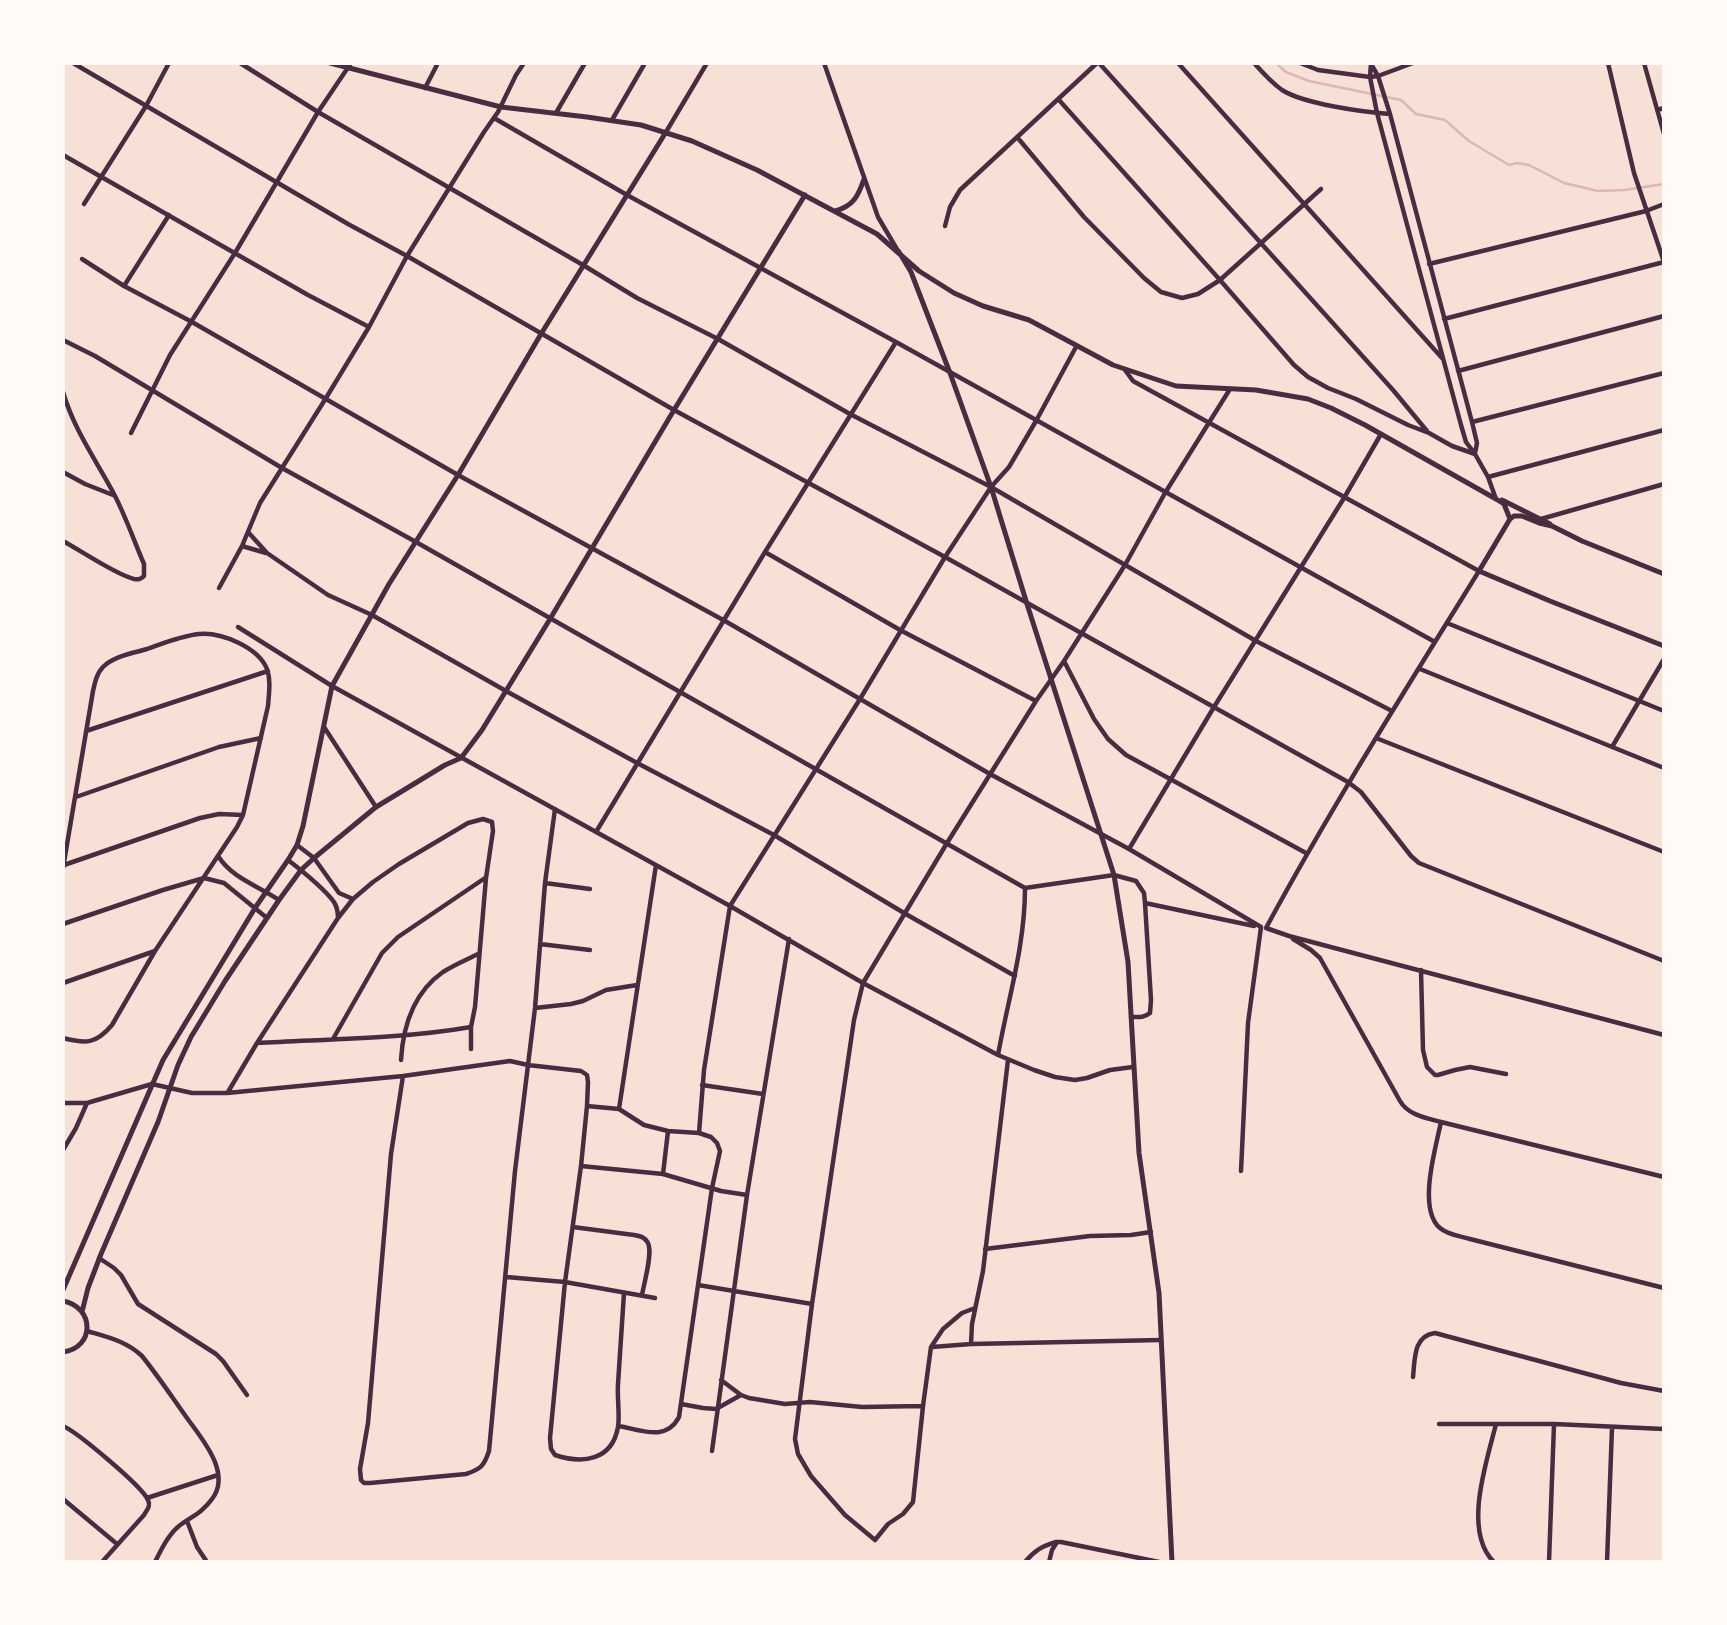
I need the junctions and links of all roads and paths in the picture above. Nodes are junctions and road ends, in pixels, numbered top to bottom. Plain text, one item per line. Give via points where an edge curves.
1 (74, 63) edge
2 (169, 63) edge
3 (240, 63) edge
4 (330, 63) edge
5 (438, 63) edge
6 (524, 63) edge
7 (585, 63) edge
8 (645, 63) edge
9 (708, 63) edge
10 (824, 63) edge
11 (1098, 63) edge
12 (1178, 63) edge
13 (1254, 63) edge
14 (1300, 63) edge
15 (1371, 63) edge
16 (1413, 63) edge
17 (1608, 63) edge
18 (1644, 63) edge
19 (349, 65) edge
20 (1378, 76) junction
21 (1370, 77) junction
22 (425, 88) junction
23 (1059, 100) junction
24 (146, 106) junction
25 (500, 107) junction
26 (1664, 108) edge
27 (1657, 110) junction
28 (318, 112) junction
29 (556, 113) junction
30 (1377, 113) junction
31 (1390, 114) junction
32 (494, 118) junction
33 (612, 120) junction
34 (666, 132) junction
35 (1664, 134) edge
36 (1017, 137) junction
37 (63, 155) edge
38 (102, 177) junction
39 (864, 179) junction
40 (278, 182) junction
41 (450, 187) junction
42 (1321, 189) dead end
43 (627, 195) junction
44 (805, 195) junction
45 (84, 204) dead end
46 (1304, 204) junction
47 (1664, 204) edge
48 (835, 211) junction
49 (1646, 211) junction
50 (169, 215) junction
51 (945, 226) dead end
52 (1261, 242) junction
53 (898, 252) junction
54 (235, 253) junction
55 (407, 256) junction
56 (82, 259) dead end
57 (1664, 262) edge
58 (1429, 264) junction
59 (583, 265) junction
60 (761, 269) junction
61 (1220, 280) junction
62 (124, 286) junction
63 (1664, 316) edge
64 (1444, 319) junction
65 (192, 322) junction
66 (369, 327) junction
67 (541, 334) junction
68 (718, 339) junction
69 (63, 340) edge
70 (896, 342) junction
71 (1076, 347) junction
72 (1443, 359) junction
73 (1125, 370) junction
74 (1458, 371) junction
75 (950, 373) junction
76 (1664, 373) edge
77 (1230, 389) junction
78 (153, 391) junction
79 (63, 393) edge
80 (326, 398) junction
81 (674, 410) junction
82 (850, 414) junction
83 (1037, 421) junction
84 (1472, 422) junction
85 (1209, 423) junction
86 (1664, 429) edge
87 (131, 433) dead end
88 (1429, 433) junction
89 (1381, 434) junction
90 (1475, 454) junction
91 (282, 468) junction
92 (63, 472) edge
93 (458, 475) junction
94 (1488, 477) junction
95 (808, 483) junction
96 (1664, 485) edge
97 (991, 487) junction
98 (1166, 493) junction
99 (115, 495) junction
100 (1344, 498) junction
101 (1496, 499) junction
102 (1510, 519) junction
103 (1541, 519) junction
104 (1552, 526) junction
105 (248, 532) junction
106 (63, 541) edge
107 (416, 542) junction
108 (242, 546) junction
109 (593, 548) junction
110 (765, 552) junction
111 (267, 553) junction
112 (945, 557) junction
113 (1125, 565) junction
114 (1300, 568) junction
115 (1479, 571) junction
116 (1664, 574) edge
117 (219, 587) dead end
118 (1027, 604) junction
119 (372, 615) junction
120 (550, 619) junction
121 (725, 621) junction
122 (1447, 623) junction
123 (238, 627) dead end
124 (900, 630) junction
125 (1081, 633) junction
126 (1256, 641) junction
127 (1435, 642) junction
128 (1664, 646) edge
129 (1664, 659) edge
130 (1064, 661) junction
131 (1420, 669) junction
132 (268, 671) junction
133 (1052, 680) junction
134 (332, 685) junction
135 (506, 691) junction
136 (682, 692) junction
137 (860, 699) junction
138 (1036, 701) junction
139 (1639, 701) junction
140 (1214, 707) junction
141 (1392, 711) junction
142 (1664, 711) edge
143 (324, 727) junction
144 (85, 731) junction
145 (262, 738) junction
146 (1376, 738) junction
147 (1612, 747) junction
148 (461, 758) junction
149 (639, 764) junction
150 (816, 768) junction
151 (1664, 768) edge
152 (990, 774) junction
153 (1170, 778) junction
154 (1348, 782) junction
155 (76, 797) junction
156 (376, 807) junction
157 (555, 809) junction
158 (243, 816) junction
159 (596, 832) junction
160 (1101, 834) junction
161 (774, 835) junction
162 (947, 843) junction
163 (297, 845) junction
164 (1129, 849) junction
165 (1664, 852) edge
166 (1306, 853) junction
167 (217, 856) junction
168 (314, 858) junction
169 (288, 860) junction
170 (656, 865) junction
171 (63, 867) edge
172 (301, 870) junction
173 (1114, 875) junction
174 (204, 878) junction
175 (486, 878) junction
176 (545, 883) junction
177 (1025, 888) junction
178 (590, 889) dead end
179 (267, 892) junction
180 (353, 899) junction
181 (278, 900) junction
182 (1145, 903) junction
183 (730, 906) junction
184 (255, 908) junction
185 (904, 913) junction
186 (267, 918) junction
187 (338, 919) junction
188 (63, 924) edge
189 (1263, 928) junction
190 (1289, 936) junction
191 (789, 939) junction
192 (540, 944) junction
193 (590, 950) dead end
194 (155, 951) junction
195 (478, 954) junction
196 (1664, 961) edge
197 (1421, 970) junction
198 (1015, 976) junction
199 (63, 983) edge
200 (863, 983) junction
201 (637, 985) junction
202 (535, 1008) junction
203 (1131, 1017) junction
204 (471, 1027) junction
205 (402, 1035) junction
206 (1664, 1035) edge
207 (63, 1038) edge
208 (332, 1039) junction
209 (257, 1043) junction
210 (471, 1049) dead end
211 (998, 1055) junction
212 (1008, 1059) junction
213 (401, 1060) dead end
214 (528, 1065) junction
215 (1133, 1067) junction
216 (1506, 1074) dead end
217 (403, 1076) junction
218 (152, 1084) junction
219 (702, 1084) junction
220 (170, 1089) junction
221 (227, 1093) junction
222 (763, 1094) junction
223 (63, 1102) edge
224 (87, 1103) junction
225 (587, 1106) junction
226 (619, 1109) junction
227 (1441, 1122) junction
228 (667, 1131) junction
229 (699, 1133) junction
230 (63, 1150) edge
231 (581, 1166) junction
232 (1241, 1171) dead end
233 (663, 1174) junction
234 (1664, 1177) edge
235 (712, 1188) junction
236 (747, 1195) junction
237 (573, 1227) junction
238 (1151, 1232) junction
239 (985, 1250) junction
240 (99, 1258) junction
241 (506, 1277) junction
242 (565, 1282) junction
243 (698, 1285) junction
244 (1664, 1288) edge
245 (63, 1290) edge
246 (734, 1291) junction
247 (624, 1293) junction
248 (642, 1295) junction
249 (655, 1297) dead end
250 (63, 1301) edge
251 (813, 1304) junction
252 (975, 1308) junction
253 (82, 1312) junction
254 (87, 1331) junction
255 (1161, 1339) junction
256 (971, 1344) junction
257 (932, 1347) junction
258 (63, 1352) edge
259 (1413, 1377) dead end
260 (721, 1380) junction
261 (1664, 1391) edge
262 (247, 1395) dead end
263 (741, 1395) junction
264 (800, 1402) junction
265 (681, 1404) junction
266 (922, 1406) junction
267 (716, 1409) junction
268 (1439, 1424) dead end
269 (1496, 1424) junction
270 (1554, 1424) junction
271 (63, 1426) edge
272 (619, 1426) junction
273 (1612, 1428) junction
274 (1664, 1429) edge
275 (712, 1451) dead end
276 (218, 1475) junction
277 (147, 1498) junction
278 (63, 1499) edge
279 (187, 1521) junction
280 (1057, 1542) junction
281 (117, 1544) junction
282 (102, 1562) edge
283 (155, 1562) edge
284 (207, 1562) edge
285 (1025, 1562) edge
286 (1049, 1562) edge
287 (1159, 1562) edge
288 (1171, 1562) edge
289 (1494, 1562) edge
290 (1549, 1562) edge
291 (1606, 1562) edge

1 - 24 street
2 - 24 street
3 - 28 street
4 - 19 street
5 - 22 street
6 - 25 street
7 - 29 street
8 - 33 street
9 - 34 street
10 - 39 street
11 - 23 street
11 - 52 street
12 - 46 street
13 - 30 street via 1295,96
14 - 21 street
15 - 20 street
15 - 21 street
16 - 20 street
17 - 49 street
18 - 27 street
19 - 22 street
19 - 28 street
20 - 21 street
20 - 31 street
21 - 30 street
22 - 25 street
23 - 36 street
23 - 61 street
24 - 38 street
24 - 40 street
25 - 29 street
25 - 32 street
26 - 27 street
27 - 35 street
28 - 40 street
28 - 41 street
29 - 33 street
30 - 31 street
30 - 72 street
31 - 58 street
32 - 41 street
32 - 43 street
33 - 34 street
34 - 43 street
34 - 44 street
36 - 51 street via 960,190
36 - 61 street via 1084,216 1161,292 1191,297
37 - 38 street
38 - 45 street
38 - 50 street
39 - 48 street via 847,208
39 - 53 street
40 - 54 street
40 - 55 street
41 - 55 street
41 - 59 street
42 - 46 street
43 - 59 street
43 - 60 street
44 - 48 street
44 - 60 street
46 - 52 street
46 - 72 street
47 - 49 street
48 - 53 street via 877,234
49 - 57 street
49 - 58 street
50 - 54 street
50 - 62 street
52 - 61 street
52 - 88 street
53 - 71 street via 954,293 1029,320
53 - 75 street via 910,270
54 - 65 street
54 - 66 street
55 - 66 street
55 - 67 street
56 - 62 street
57 - 64 street
58 - 64 street
59 - 67 street
59 - 68 street
60 - 68 street
60 - 70 street
61 - 88 street via 1308,377
62 - 65 street
63 - 74 street
64 - 74 street
65 - 78 street
65 - 80 street
66 - 80 street
67 - 81 street
67 - 93 street
68 - 81 street
68 - 82 street
69 - 78 street
70 - 75 street
70 - 82 street
71 - 73 street
71 - 83 street
72 - 90 street via 1466,442
73 - 77 street via 1176,386
73 - 85 street via 1133,381
74 - 84 street
75 - 83 street
75 - 97 street
76 - 84 street
77 - 85 street
77 - 89 street via 1308,399
78 - 87 street
78 - 91 street
79 - 99 street via 78,433
80 - 91 street
80 - 93 street
81 - 95 street
81 - 109 street
82 - 95 street
82 - 97 street
83 - 97 street
83 - 98 street
84 - 90 street
85 - 98 street
85 - 100 street
86 - 94 street
88 - 90 street
89 - 100 street
89 - 101 street
90 - 94 street
91 - 105 street
91 - 107 street
92 - 99 street
93 - 107 street
93 - 109 street
94 - 101 street
95 - 110 street
95 - 112 street
96 - 103 street
97 - 112 street
97 - 113 street
97 - 118 street
98 - 113 street
98 - 114 street
99 - 106 street via 144,564 144,576 136,580
100 - 114 street
100 - 115 street
101 - 102 street
101 - 103 street
102 - 104 street via 1522,516
102 - 115 street
103 - 104 street
104 - 116 street
105 - 108 street
105 - 111 street
107 - 119 street
107 - 120 street
108 - 111 street
108 - 117 street
109 - 120 street
109 - 121 street
110 - 121 street
110 - 124 street
111 - 119 street via 328,595
112 - 118 street
112 - 124 street
113 - 125 street
113 - 126 street
114 - 126 street
114 - 127 street
115 - 122 street
115 - 128 street
118 - 125 street
118 - 133 street
119 - 134 street
119 - 135 street
120 - 135 street
120 - 136 street
121 - 136 street
121 - 137 street
122 - 127 street
122 - 139 street
123 - 134 street
124 - 137 street
124 - 138 street
125 - 130 street
125 - 140 street
126 - 140 street
126 - 141 street
127 - 131 street
129 - 139 street
130 - 133 street
130 - 153 street via 1108,739 1145,767
131 - 141 street
131 - 147 street
132 - 144 street
132 - 144 street via 251,651 212,633 131,654 100,670
132 - 145 street
133 - 138 street
133 - 160 street
134 - 143 street
134 - 148 street
135 - 148 street
135 - 149 street
136 - 149 street
136 - 150 street
137 - 150 street
137 - 152 street
138 - 152 street
139 - 142 street
139 - 147 street
140 - 153 street
140 - 154 street
141 - 146 street
143 - 156 street
143 - 163 street
144 - 155 street
145 - 155 street via 219,747
145 - 158 street
146 - 154 street
146 - 165 street
147 - 151 street
148 - 156 street
148 - 157 street
149 - 159 street
149 - 161 street
150 - 161 street
150 - 162 street
152 - 160 street
152 - 162 street
153 - 164 street
153 - 166 street
154 - 166 street
154 - 196 street via 1419,863
155 - 171 street
156 - 168 street
157 - 159 street
157 - 176 street
158 - 167 street
158 - 171 street via 200,818
159 - 170 street
160 - 164 street
160 - 173 street
161 - 183 street
161 - 185 street
162 - 177 street
162 - 185 street
163 - 168 street
163 - 169 street
164 - 189 street
166 - 189 street
167 - 174 street
167 - 179 street via 225,868
168 - 172 street
168 - 180 street via 340,893
169 - 172 street
169 - 179 street
170 - 183 street
170 - 201 street
172 - 181 street
172 - 187 street via 334,902
173 - 177 street
173 - 182 street via 1136,881
173 - 203 street via 1128,962
174 - 184 street via 223,883
174 - 188 street
174 - 194 street
175 - 180 street via 493,826 488,820 476,819 399,864
175 - 195 street
175 - 208 street via 398,937 382,953
176 - 178 street
176 - 192 street
177 - 198 street
179 - 181 street
179 - 184 street
180 - 187 street
181 - 186 street
182 - 189 street
182 - 203 street via 1151,1007 1147,1015
183 - 191 street
183 - 219 street
184 - 186 street
184 - 218 street
185 - 198 street
185 - 200 street
186 - 220 street via 191,1037
187 - 209 street
189 - 190 street
189 - 232 street via 1248,1023
190 - 197 street
190 - 227 street via 1320,958 1404,1107
191 - 200 street
191 - 222 street
192 - 193 street
192 - 202 street
194 - 199 street
194 - 207 street via 106,1032 95,1041
195 - 204 street
195 - 205 street via 432,982 411,1011
197 - 206 street
197 - 216 street via 1427,1067 1435,1075 1470,1067
198 - 211 street
200 - 211 street
200 - 251 street
201 - 202 street via 606,990 571,1004
201 - 226 street
202 - 214 street
203 - 215 street
204 - 205 street
204 - 210 street
205 - 208 street
205 - 213 street
208 - 209 street
209 - 221 street
211 - 212 street
212 - 215 street via 1075,1080
212 - 239 street
214 - 217 street via 495,1062
214 - 225 street via 585,1072
214 - 241 street
215 - 238 street
217 - 221 street
217 - 241 street via 391,1154 360,1475 364,1483 480,1469 489,1451
218 - 220 street
218 - 224 street
218 - 245 street
219 - 222 street
219 - 229 street
220 - 221 street
220 - 240 street
222 - 236 street
223 - 224 street
224 - 230 street
225 - 226 street
225 - 231 street
226 - 228 street via 644,1125
227 - 234 street
227 - 244 street via 1429,1195 1435,1223 1443,1230
228 - 229 street
228 - 233 street
229 - 235 street via 711,1137 720,1151
231 - 233 street
231 - 237 street
233 - 235 street
235 - 236 street
235 - 243 street
236 - 246 street
237 - 242 street
237 - 248 street via 647,1240 650,1250
238 - 239 street
238 - 255 street
239 - 252 street
240 - 253 street
240 - 262 street via 121,1275 138,1304 216,1354
241 - 242 street
242 - 247 street
242 - 272 street via 551,1449 565,1458 589,1459 609,1448
243 - 246 street
243 - 265 street
246 - 251 street
246 - 260 street
247 - 248 street
247 - 272 street
248 - 249 street
250 - 253 street
251 - 264 street
252 - 256 street
252 - 257 street via 943,1329
253 - 254 street
254 - 258 street via 78,1347
254 - 276 street via 124,1342 142,1356 206,1443
255 - 256 street
255 - 288 street
256 - 257 street
257 - 266 street
259 - 261 street via 1418,1343 1430,1334 1441,1334
260 - 263 street
260 - 267 street
263 - 264 street via 785,1404
263 - 267 street
264 - 266 street
264 - 266 street via 795,1439 798,1454 845,1515 875,1540 913,1502
265 - 267 street
265 - 272 street via 677,1422 663,1433
267 - 275 street
268 - 269 street
269 - 270 street
269 - 289 street via 1478,1508 1482,1539
270 - 273 street
270 - 290 street
271 - 277 street
273 - 274 street
273 - 291 street
276 - 277 street
276 - 279 street via 219,1489 204,1509
277 - 281 street via 144,1516
278 - 281 street
279 - 283 street via 174,1530
279 - 284 street
280 - 285 street via 1042,1546
280 - 286 street
280 - 287 street
281 - 282 street

